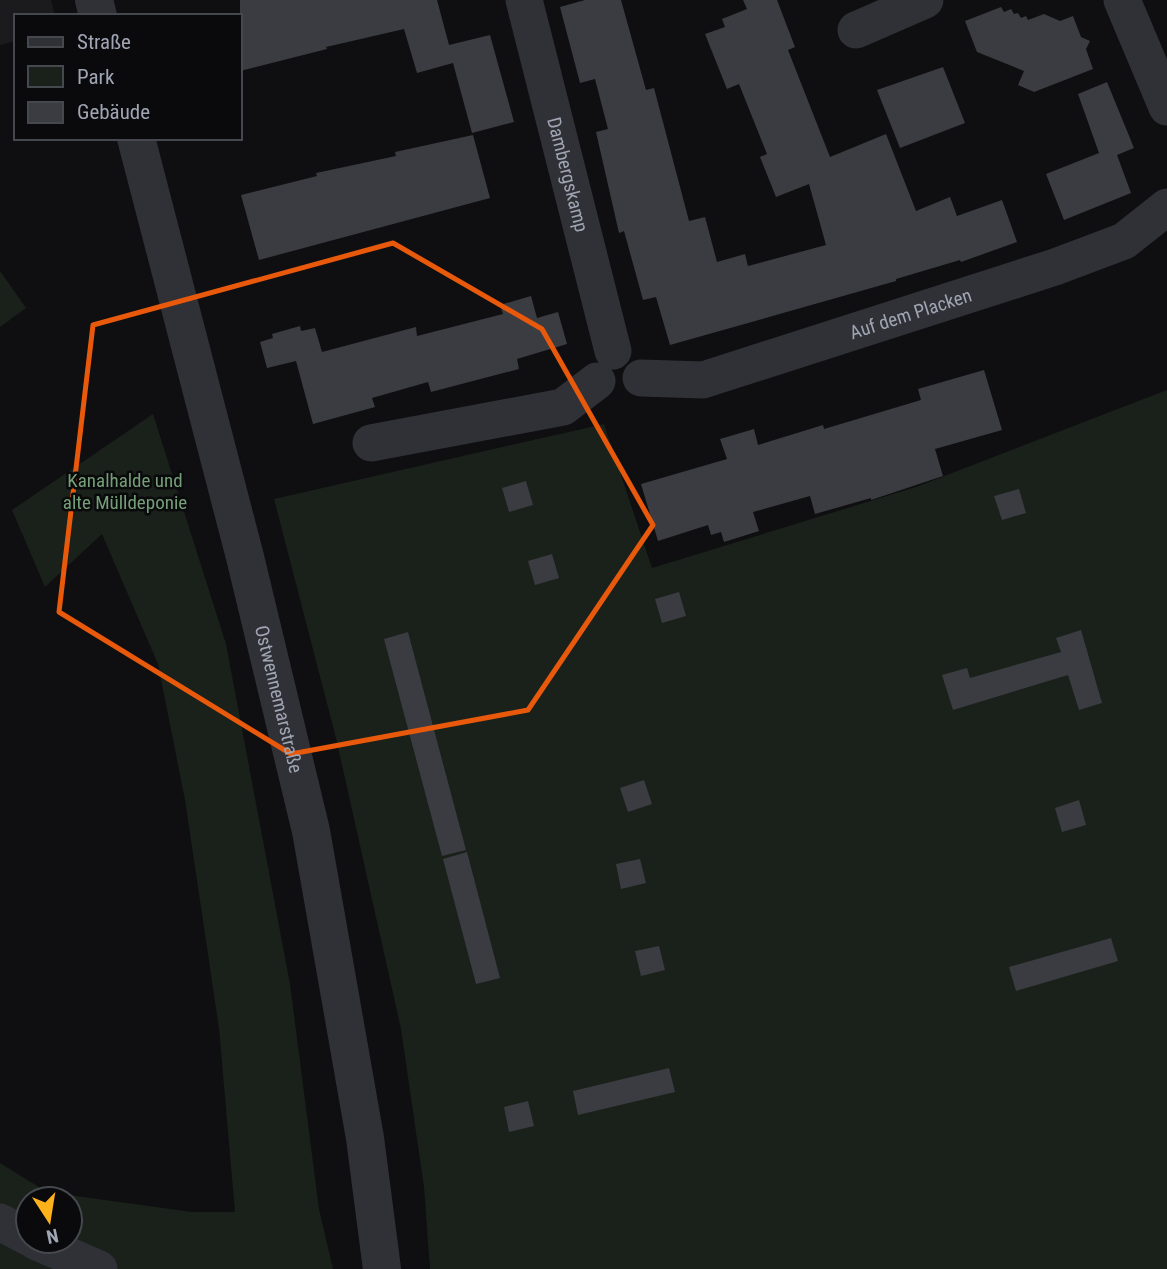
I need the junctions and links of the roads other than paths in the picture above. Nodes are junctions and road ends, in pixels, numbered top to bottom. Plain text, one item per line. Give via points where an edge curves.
1 (524, 0) edge
2 (925, 0) edge
3 (1122, 0) edge
4 (856, 30) dead end
5 (1167, 107) edge
6 (137, 140) edge
7 (1167, 207) edge
8 (605, 366) junction
9 (371, 443) dead end
10 (68, 1255) edge
11 (99, 1269) edge
12 (382, 1269) edge

1 - 8 street, Dambergskamp
2 - 4 street
3 - 5 street
6 - 12 street, Ostwennemarstraße via 311,831 365,1138
7 - 8 street, Auf dem Placken via 1124,241 1055,267 703,380 641,378 629,394 618,397 603,391
8 - 9 street via 563,407
10 - 11 street

